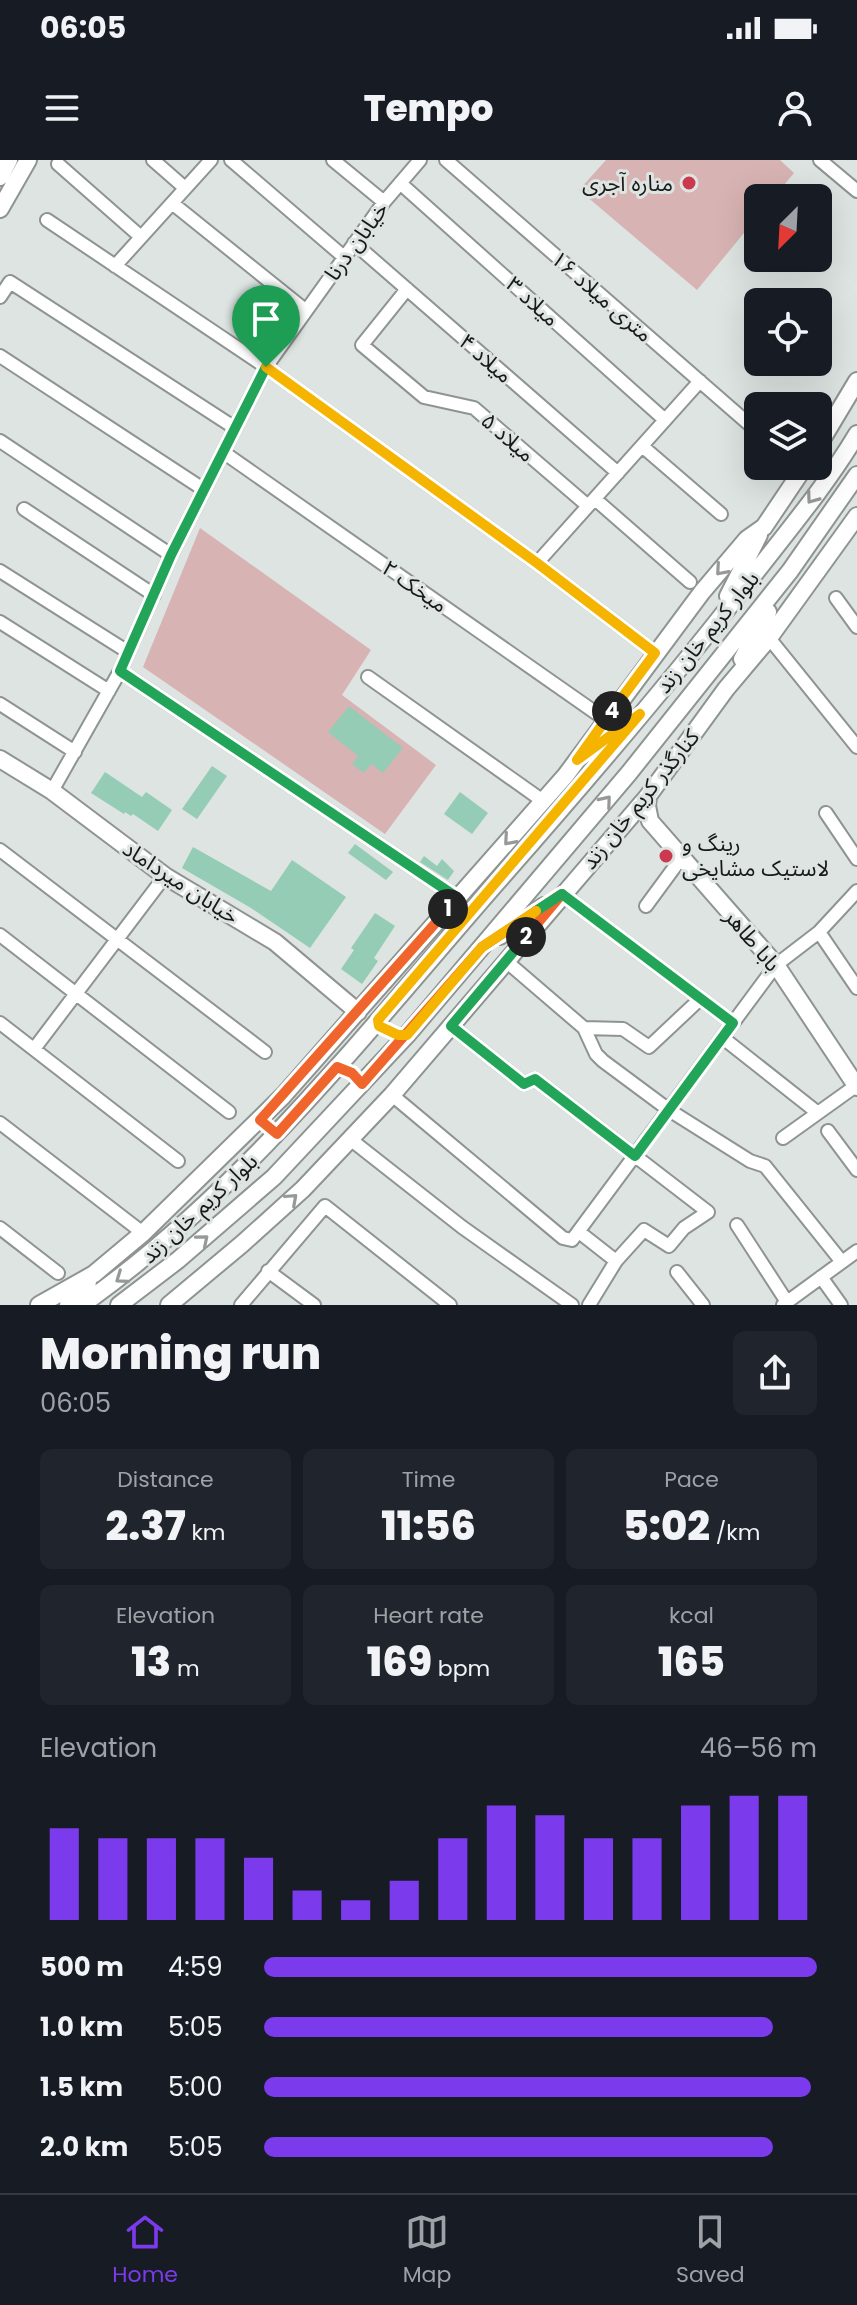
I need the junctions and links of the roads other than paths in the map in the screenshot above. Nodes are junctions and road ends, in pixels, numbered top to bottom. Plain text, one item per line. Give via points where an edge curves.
1 (9, 160) edge
2 (28, 160) edge
3 (153, 160) edge
4 (211, 160) edge
5 (231, 160) edge
6 (333, 160) edge
7 (420, 160) edge
8 (446, 160) edge
9 (820, 160) edge
10 (58, 164) dead end
11 (0, 177) edge
12 (400, 183) junction
13 (185, 188) junction
14 (857, 191) edge
15 (384, 202) junction
16 (172, 203) junction
17 (0, 209) edge
18 (47, 220) dead end
19 (141, 237) junction
20 (354, 243) junction
21 (344, 257) junction
22 (115, 266) junction
23 (407, 289) junction
24 (0, 297) edge
25 (305, 310) junction
26 (0, 356) edge
27 (266, 367) junction
28 (700, 381) junction
29 (857, 381) edge
30 (665, 420) junction
31 (744, 420) edge
32 (832, 423) edge
33 (235, 428) junction
34 (857, 434) edge
35 (0, 441) edge
36 (642, 446) junction
37 (223, 452) junction
38 (618, 473) junction
39 (857, 475) edge
40 (793, 480) edge
41 (203, 489) junction
42 (592, 503) junction
43 (24, 509) dead end
44 (721, 514) dead end
45 (857, 516) edge
46 (764, 527) junction
47 (788, 530) junction
48 (808, 548) junction
49 (771, 553) junction
50 (171, 555) junction
51 (537, 563) junction
52 (0, 571) edge
53 (790, 571) junction
54 (690, 582) dead end
55 (154, 595) junction
56 (836, 598) dead end
57 (0, 622) edge
58 (857, 627) edge
59 (708, 634) junction
60 (769, 638) junction
61 (128, 652) junction
62 (655, 653) junction
63 (120, 671) junction
64 (368, 677) dead end
65 (726, 689) junction
66 (109, 691) junction
67 (0, 704) edge
68 (640, 714) junction
69 (606, 720) junction
70 (857, 747) edge
71 (75, 752) junction
72 (0, 759) edge
73 (577, 760) junction
74 (52, 791) junction
75 (648, 796) junction
76 (543, 801) junction
77 (826, 813) dead end
78 (650, 821) junction
79 (627, 822) junction
80 (0, 850) edge
81 (682, 857) junction
82 (857, 859) edge
83 (165, 876) junction
84 (857, 891) edge
85 (562, 894) junction
86 (458, 898) junction
87 (646, 906) dead end
88 (819, 932) junction
89 (0, 935) edge
90 (116, 939) junction
91 (482, 947) junction
92 (506, 961) junction
93 (776, 965) junction
94 (857, 988) edge
95 (76, 993) junction
96 (700, 999) junction
97 (358, 1012) junction
98 (378, 1020) junction
99 (0, 1023) edge
100 (733, 1023) junction
101 (451, 1026) junction
102 (584, 1028) junction
103 (407, 1035) junction
104 (723, 1038) junction
105 (34, 1049) junction
106 (265, 1052) dead end
107 (337, 1067) junction
108 (362, 1084) junction
109 (857, 1086) edge
110 (392, 1095) junction
111 (669, 1110) junction
112 (229, 1112) dead end
113 (818, 1113) junction
114 (260, 1120) junction
115 (0, 1123) edge
116 (828, 1131) dead end
117 (277, 1134) junction
118 (783, 1138) dead end
119 (350, 1139) junction
120 (635, 1156) junction
121 (178, 1161) dead end
122 (857, 1170) edge
123 (737, 1225) dead end
124 (0, 1228) edge
125 (143, 1233) junction
126 (574, 1236) junction
127 (857, 1251) edge
128 (616, 1261) junction
129 (842, 1262) junction
130 (268, 1271) junction
131 (677, 1272) dead end
132 (58, 1273) dead end
133 (94, 1274) junction
134 (821, 1277) junction
135 (785, 1304) edge
136 (39, 1305) edge
137 (68, 1305) edge
138 (82, 1305) edge
139 (119, 1305) edge
140 (169, 1305) edge
141 (241, 1305) edge
142 (314, 1305) edge
143 (450, 1305) edge
144 (572, 1305) edge
145 (589, 1305) edge
146 (703, 1305) edge
147 (841, 1305) edge

1 - 11 main road
2 - 17 main road
3 - 13 street
4 - 13 street
5 - 21 street
6 - 15 street
7 - 12 street, خیابان درنا
8 - 28 street, ۱۶ متری میلاد
9 - 14 street
10 - 19 street
12 - 15 street, خیابان درنا
12 - 30 street, میلاد ۳
13 - 16 street
15 - 20 street, خیابان درنا
16 - 19 street
16 - 25 street
18 - 22 street
19 - 22 street
20 - 21 street, خیابان درنا
20 - 23 street, میلاد ۴
21 - 25 street, خیابان درنا
22 - 27 street
23 - 38 street, میلاد ۴
23 - 42 street, میلاد ۵ via 362,345 424,397 474,408
24 - 33 street via 10,282
25 - 27 street, خیابان درنا
26 - 41 street
27 - 33 street, خیابان درنا
27 - 51 street
28 - 30 street
28 - 31 street, ۱۶ متری میلاد
29 - 32 main road
30 - 36 street
33 - 37 street, خیابان درنا
34 -> 47 main road, بلوار کریم خان زند
35 - 50 street
36 - 38 street
36 - 44 street
37 - 41 street, خیابان درنا
37 - 69 street, میخک ۲
38 - 42 street
39 - 48 main road, بلوار کریم خان زند
40 - 46 main road
41 - 50 street, خیابان درنا
42 - 51 street
42 - 54 street
43 - 55 street
45 - 60 main road, کنارگذر کریم خان زند
46 - 59 main road
46 -> 62 main road via 747,539
47 - 48 main road
47 - 49 main road, بلوار کریم خان زند
48 - 53 main road, بلوار کریم خان زند
49 - 53 main road
49 - 59 main road, بلوار کریم خان زند
50 - 55 street, خیابان درنا
51 - 62 street
52 - 61 street
53 - 65 main road
91 -> 53 main road, بلوار کریم خان زند
55 - 61 street, خیابان درنا
56 - 58 street
57 - 66 street
59 - 68 main road, بلوار کریم خان زند
60 - 65 main road, کنارگذر کریم خان زند
60 - 70 street
61 - 63 street, خیابان درنا
62 - 69 main road
63 - 66 street, خیابان درنا
63 - 86 street
64 - 76 street
65 - 75 main road, کنارگذر کریم خان زند
66 - 71 street, خیابان درنا
67 - 71 street
68 - 73 main road
68 - 98 main road, بلوار کریم خان زند
69 - 73 main road
71 - 74 street, خیابان درنا
72 - 74 main road, خیابان میرداماد
73 - 76 main road
74 - 83 main road, خیابان میرداماد
75 - 78 main road
75 - 79 main road, کنارگذر کریم خان زند
76 -> 86 main road
77 - 82 street
78 - 79 main road
78 - 81 main road, بابا طاهر
79 - 85 main road, کنارگذر کریم خان زند
80 - 90 street
81 - 87 street
81 - 93 main road, بابا طاهر
83 - 90 street
83 - 97 main road, خیابان میرداماد via 275,942
84 - 88 street
85 - 91 main road
85 - 92 main road, کنارگذر کریم خان زند
85 - 96 street
86 - 97 main road
88 - 93 street
88 - 94 street
89 - 95 street
90 - 95 street
90 - 106 street
91 - 103 main road, بلوار کریم خان زند
92 - 101 main road, کنارگذر کریم خان زند
92 - 102 street
93 - 100 street
93 - 109 main road, بابا طاهر
95 - 105 street
95 - 112 street
96 - 100 street
96 - 102 street via 649,1047 623,1029
97 - 114 main road
98 - 103 main road via 384,1030
98 - 107 main road, بلوار کریم خان زند
99 - 105 street
100 - 104 street
101 - 110 main road, کنارگذر کریم خان زند
101 - 120 street via 524,1084 535,1079
102 - 111 street via 603,1061
103 - 108 main road, بلوار کریم خان زند
104 - 111 street
104 - 113 street
105 - 121 street
107 - 108 main road
107 - 117 main road, بلوار کریم خان زند
139 -> 108 main road, بلوار کریم خان زند via 274,1177
109 - 113 street
110 - 119 main road, کنارگذر کریم خان زند
110 - 126 street
111 - 120 street
111 - 129 street via 765,1166
113 - 118 street
114 - 117 main road
114 - 125 main road
115 - 125 street
116 - 122 street
117 -> 138 main road, بلوار کریم خان زند via 179,1230
140 -> 119 main road, کنارگذر کریم خان زند via 303,1189
119 - 144 street
120 - 126 street
120 - 128 street via 708,1212 669,1246 644,1230
123 - 135 street
124 - 132 street
125 - 133 main road
126 - 128 street
127 - 129 street
128 - 145 street
129 - 134 street
130 - 141 street
130 - 142 street
130 - 143 street via 325,1206
131 - 146 street
133 - 136 main road
133 - 137 main road
134 - 135 street
134 - 147 street

